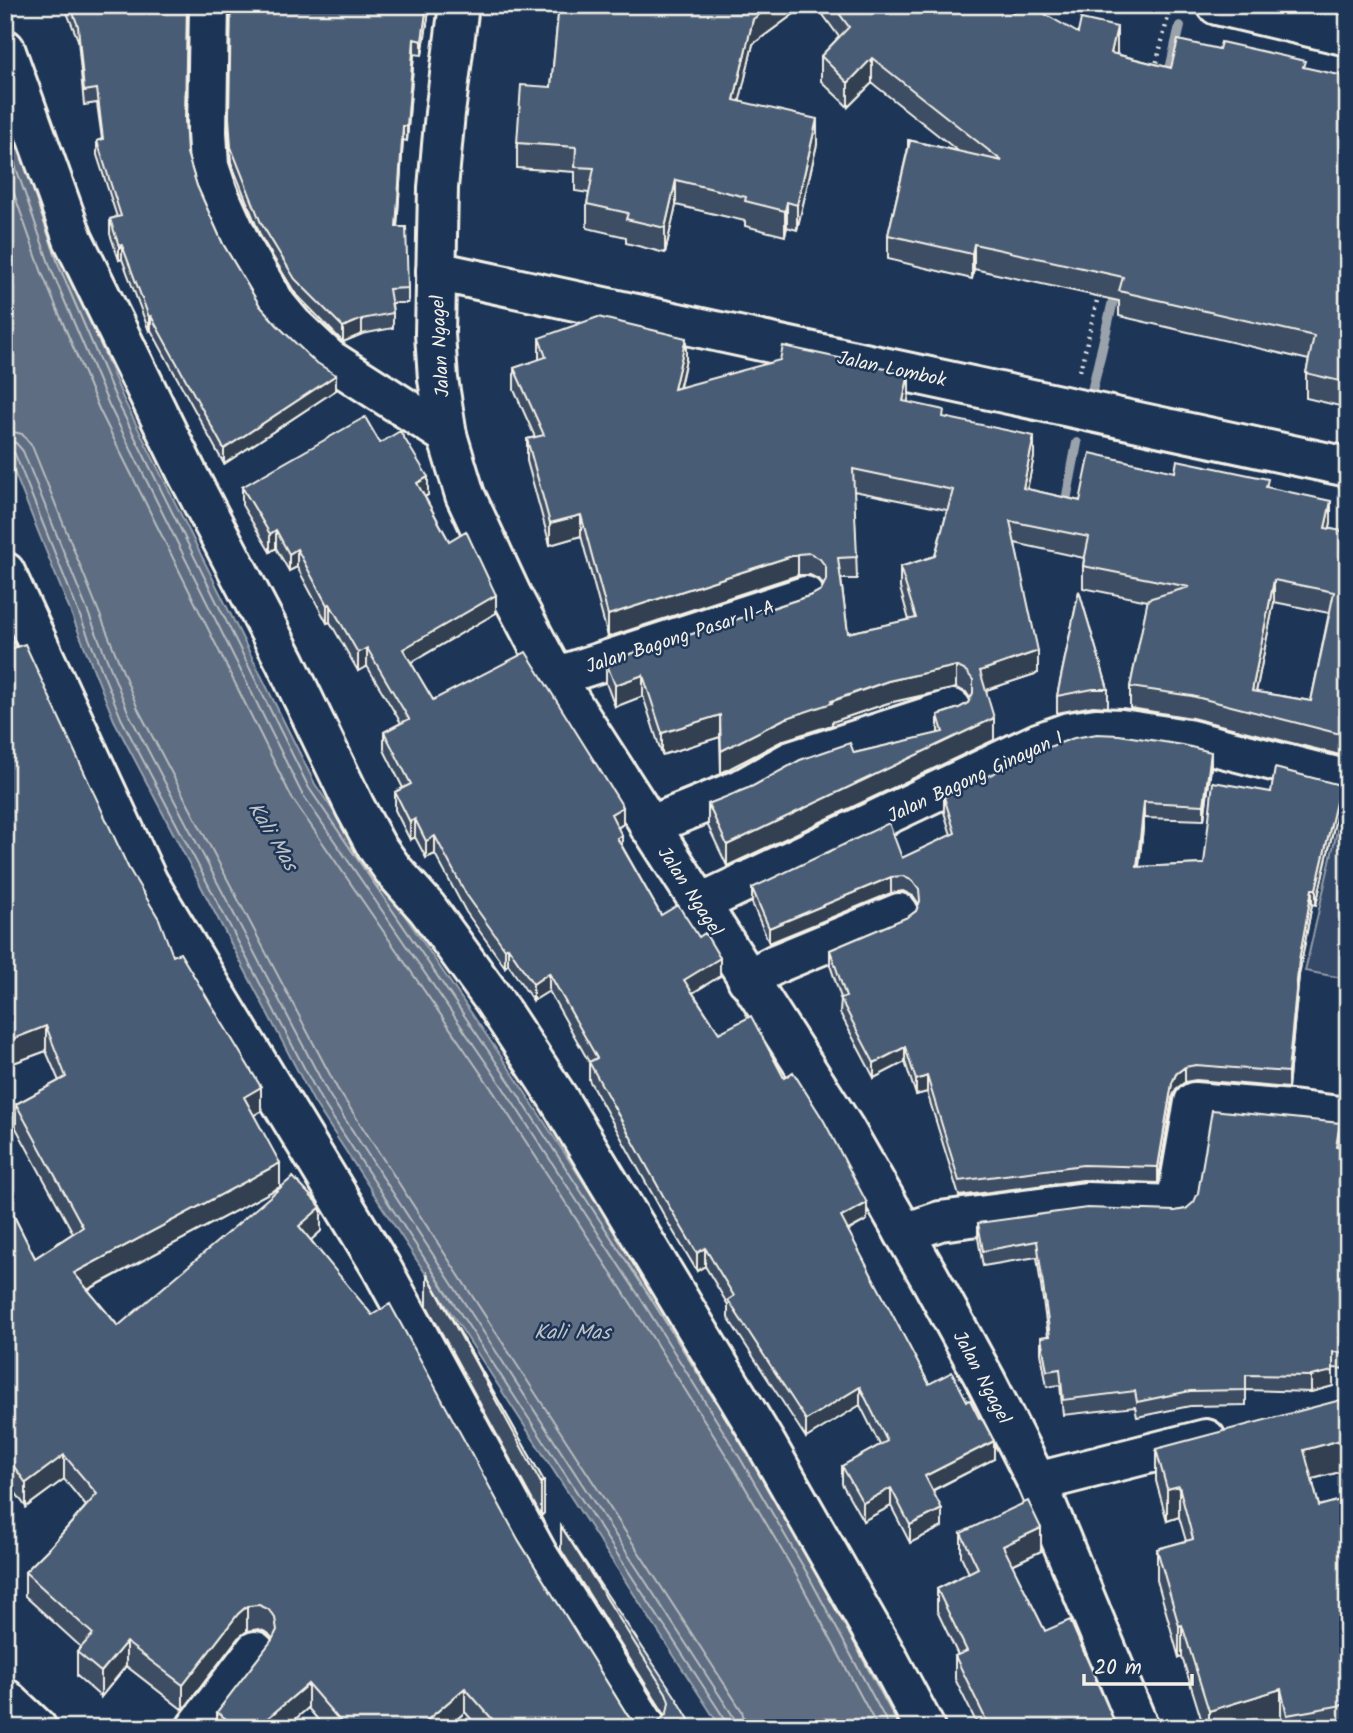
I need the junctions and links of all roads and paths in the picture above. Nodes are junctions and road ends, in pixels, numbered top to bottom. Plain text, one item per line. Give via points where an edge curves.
1 (209, 5) edge
2 (459, 5) edge
3 (1171, 5) edge
4 (1217, 5) edge
5 (1348, 36) edge
6 (5, 49) edge
7 (1154, 72) edge
8 (436, 271) junction
9 (1101, 286) edge
10 (1071, 406) junction
11 (447, 435) junction
12 (1348, 467) edge
13 (5, 572) edge
14 (805, 596) edge
15 (555, 677) junction
16 (952, 709) edge
17 (1348, 780) edge
18 (649, 826) junction
19 (699, 904) junction
20 (899, 913) dead end
21 (747, 979) junction
22 (1348, 1117) edge
23 (904, 1233) junction
24 (1243, 1430) edge
25 (1037, 1482) junction
26 (255, 1651) dead end
27 (5, 1698) edge
28 (37, 1728) edge
29 (196, 1728) edge
30 (648, 1728) edge
31 (925, 1728) edge
32 (1139, 1728) edge

1 - 11 main road via 209,166 227,217 259,278 315,347
2 - 8 main road, Jalan Ngagel via 438,188
3 - 7 path
4 - 5 main road
6 - 31 main road via 73,239 376,846 493,999 558,1098 766,1444
8 - 10 main road, Jalan Lombok
8 - 11 main road, Jalan Ngagel via 438,379
9 - 10 path
10 - 12 main road, Jalan Lombok
11 - 15 main road, Jalan Ngagel via 481,531
13 - 30 main road via 148,882 381,1267 538,1555
14 - 15 main road, Jalan Bagong Pasar II-A
15 - 18 main road, Jalan Ngagel
16 - 18 main road via 791,761 745,787
17 - 19 main road, Jalan Bagong Ginayan I via 1154,733 1096,728 1069,732
18 - 19 main road, Jalan Ngagel
19 - 21 main road, Jalan Ngagel
20 - 21 main road
21 - 23 main road, Jalan Ngagel via 844,1128
22 - 23 main road via 1194,1102 1176,1205 1086,1202 940,1221
23 - 25 main road, Jalan Ngagel
24 - 25 main road
25 - 32 main road, Jalan Ngagel
26 - 29 main road
27 - 28 main road

